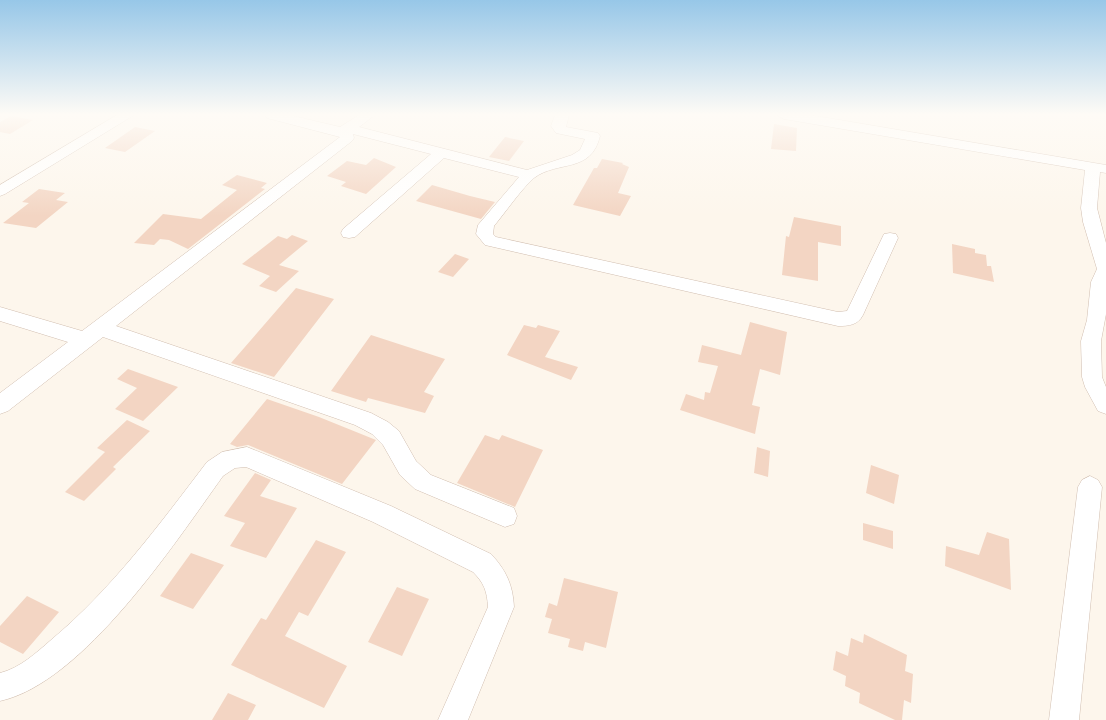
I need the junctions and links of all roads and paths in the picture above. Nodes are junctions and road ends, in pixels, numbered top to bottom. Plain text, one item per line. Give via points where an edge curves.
1 (71, 149) edge
2 (334, 149) edge
3 (423, 149) edge
4 (588, 149) edge
5 (992, 149) edge
6 (441, 153) junction
7 (1099, 168) edge
8 (529, 174) junction
9 (0, 191) edge
10 (348, 233) dead end
11 (890, 238) dead end
12 (1105, 274) edge
13 (0, 314) edge
14 (1102, 315) edge
15 (92, 333) junction
16 (0, 405) edge
17 (1106, 405) edge
18 (1090, 487) dead end
19 (504, 516) dead end
20 (0, 687) edge
21 (453, 720) edge
22 (1064, 720) edge

1 - 9 street
2 - 15 street
3 - 6 street
4 - 8 street via 577,159
5 - 7 street
6 - 8 street
6 - 10 street
7 - 12 street via 1089,208 1106,263
8 - 11 street via 486,225 485,236 491,241 838,319 854,315
12 - 14 street via 1100,282
13 - 15 street
14 - 17 street via 1091,341 1092,377
15 - 16 street
15 - 19 street via 363,419 391,438 408,468 423,482
18 - 22 street
20 - 21 street via 33,673 77,637 142,567 215,469 230,459 247,457 382,514 482,563 494,575 500,590 501,607

